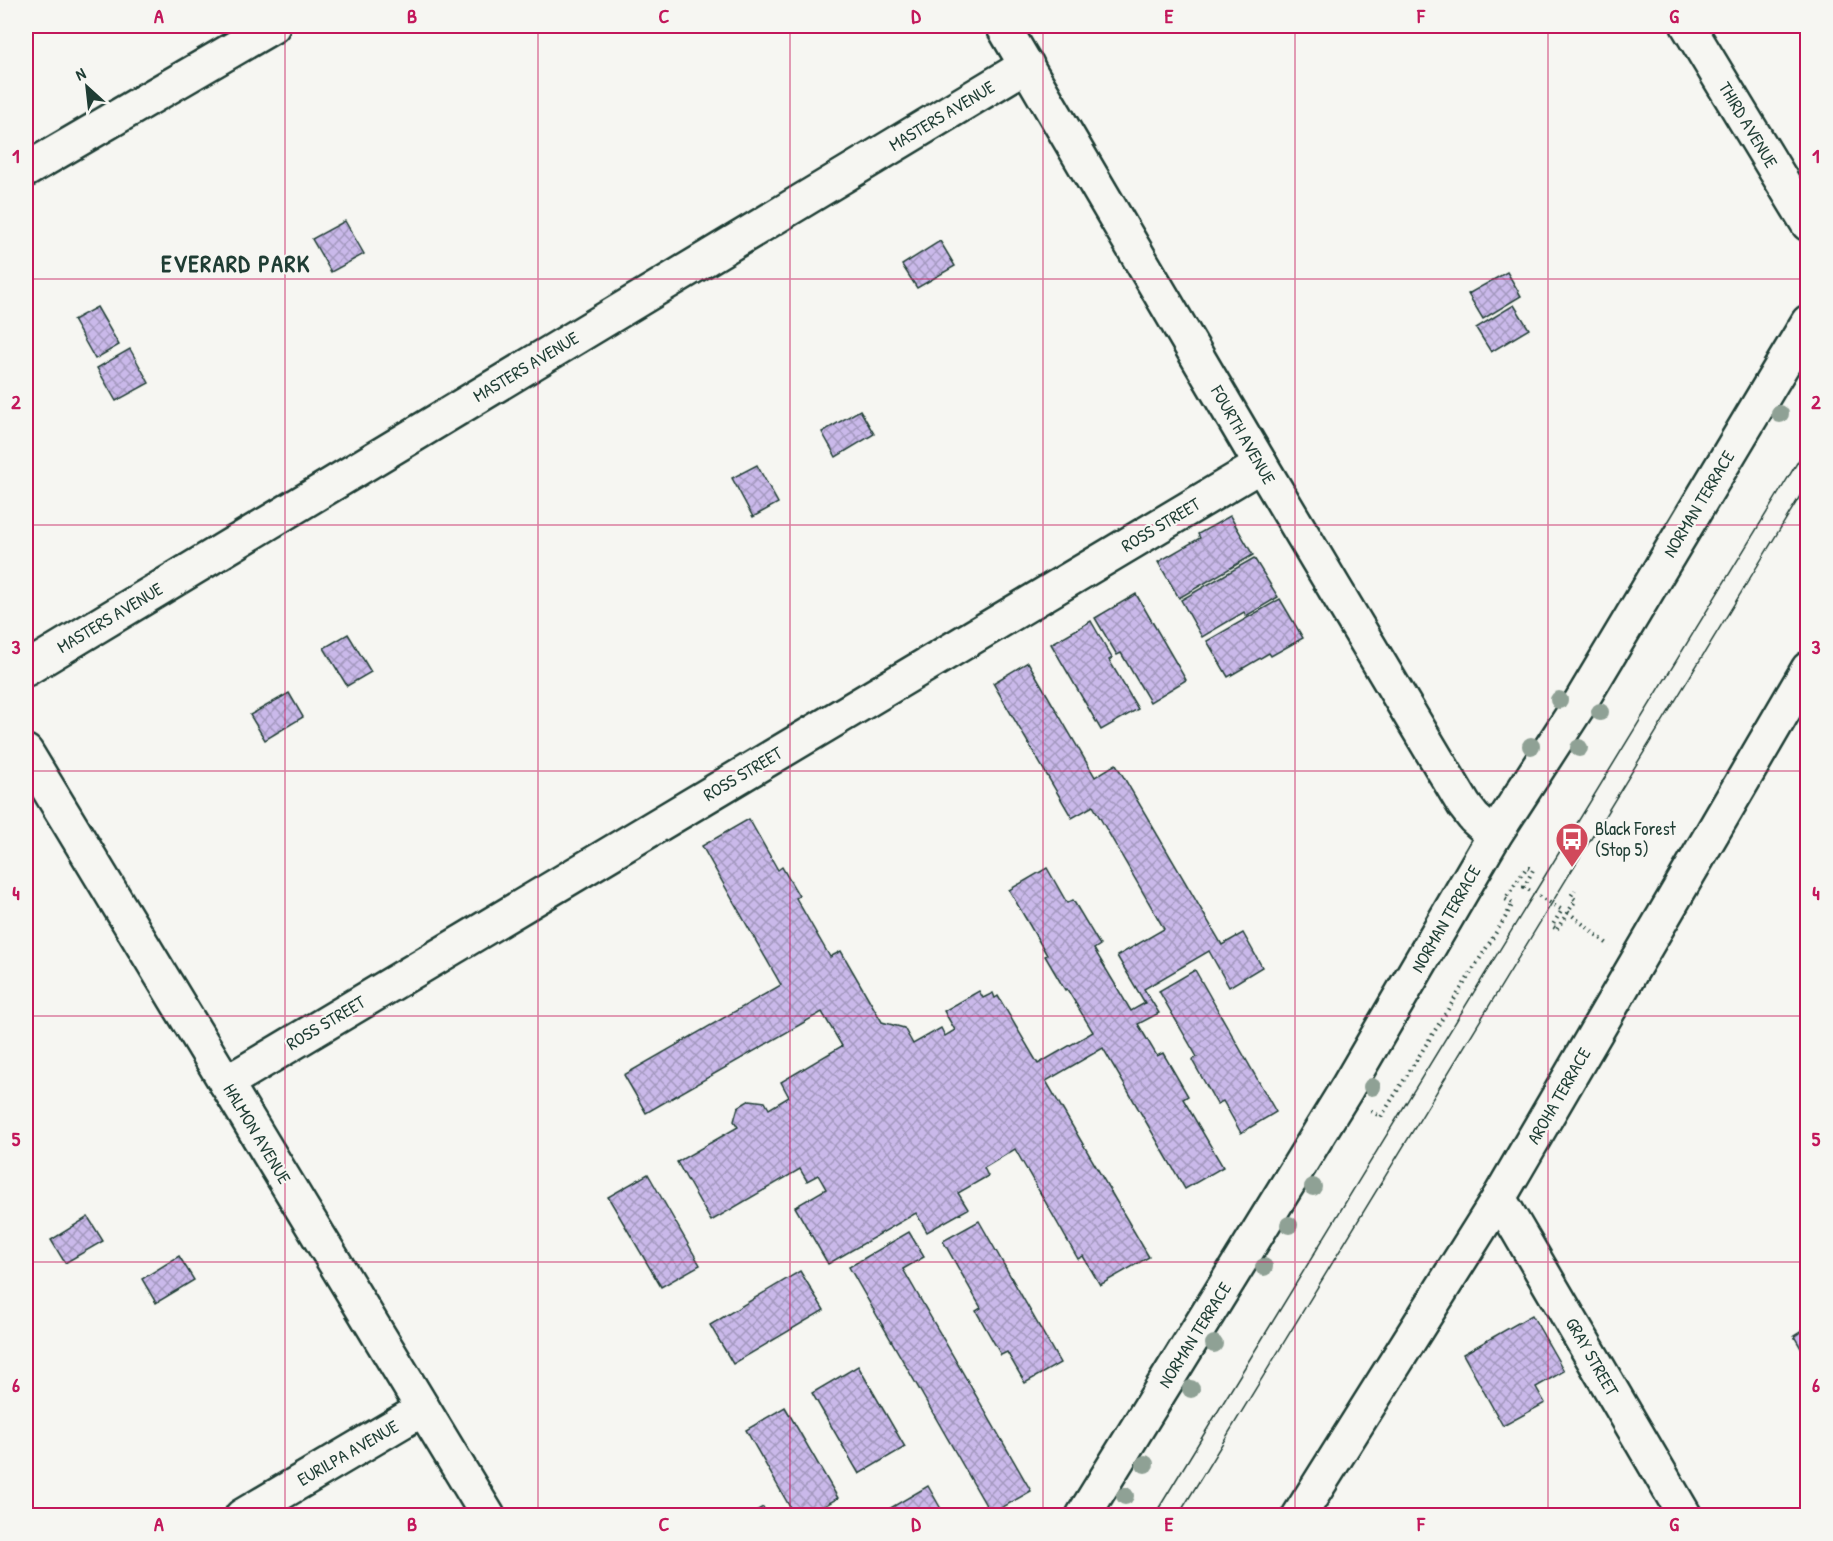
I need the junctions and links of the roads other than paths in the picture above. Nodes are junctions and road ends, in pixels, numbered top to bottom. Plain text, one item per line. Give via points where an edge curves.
1 (273, 26) edge
2 (1003, 26) edge
3 (1688, 26) edge
4 (1027, 65) junction
5 (26, 170) edge
6 (1808, 224) edge
7 (1808, 322) edge
8 (1261, 465) junction
9 (26, 669) edge
10 (1808, 669) edge
11 (26, 752) edge
12 (1494, 836) junction
13 (226, 1083) junction
14 (1499, 1198) junction
15 (423, 1409) junction
16 (242, 1515) edge
17 (488, 1515) edge
18 (1083, 1515) edge
19 (1299, 1515) edge
20 (1685, 1515) edge

1 - 5 street
2 - 4 street, FOURTH AVENUE
3 - 6 street, THIRD AVENUE
4 - 8 street, FOURTH AVENUE
4 - 9 street, MASTERS AVENUE
7 - 12 street, NORMAN TERRACE via 1577,708
8 - 12 street, FOURTH AVENUE via 1464,805
8 - 13 street, ROSS STREET
10 - 14 street, AROHA TERRACE
11 - 13 street, HALMON AVENUE
12 - 18 street, NORMAN TERRACE via 1347,1088
13 - 15 street, HALMON AVENUE
14 - 19 street, AROHA TERRACE
14 - 20 street, GRAY STREET
15 - 16 street, EURILPA AVENUE
15 - 17 street, HALMON AVENUE

